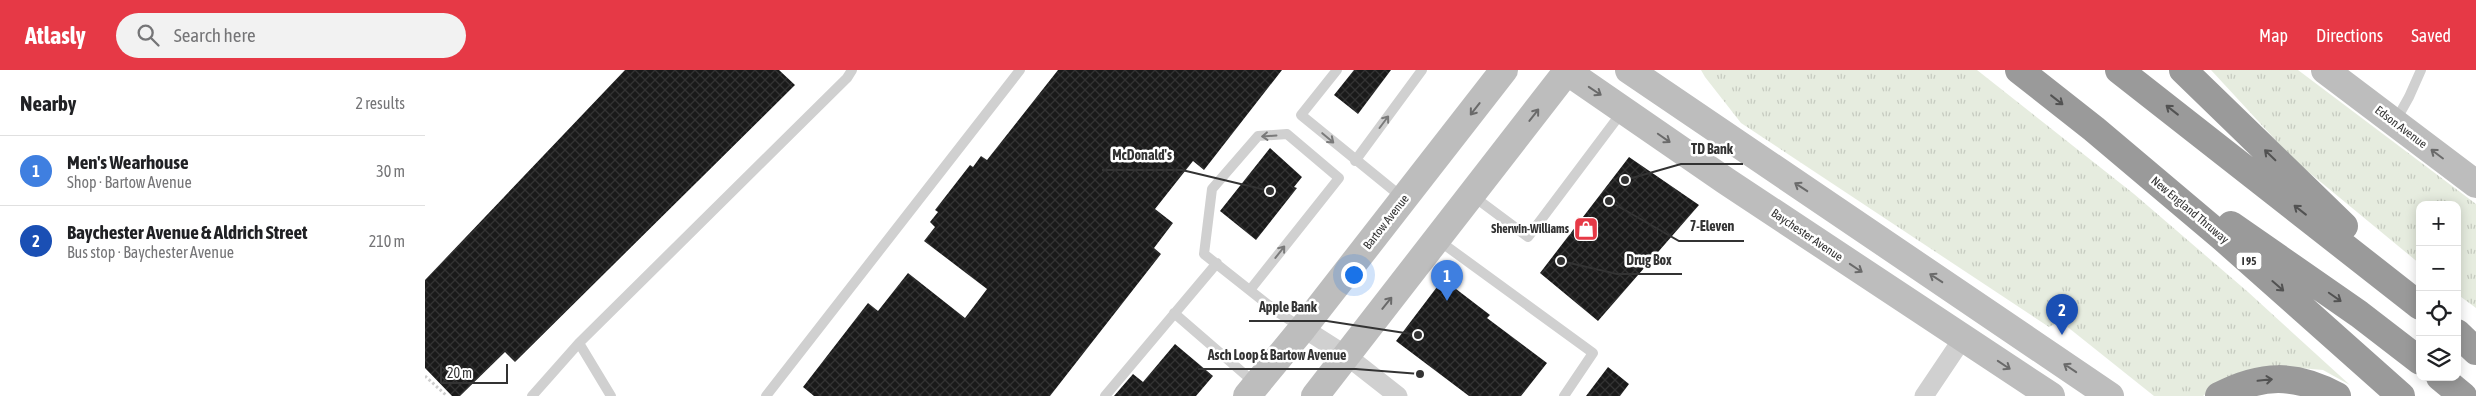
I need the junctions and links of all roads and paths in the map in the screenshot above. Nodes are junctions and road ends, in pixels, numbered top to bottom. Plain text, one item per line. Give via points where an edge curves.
1 (852, 70) edge
2 (1020, 70) edge
3 (1337, 70) edge
4 (1422, 70) edge
5 (1505, 70) edge
6 (1567, 70) edge
7 (1629, 70) edge
8 (2019, 70) edge
9 (2119, 70) edge
10 (2183, 70) edge
11 (2325, 70) edge
12 (2421, 70) edge
13 (1623, 110) junction
14 (2395, 122) junction
15 (2094, 130) junction
16 (1355, 161) junction
17 (2476, 184) edge
18 (1472, 195) junction
19 (1404, 199) junction
20 (1438, 240) junction
21 (1217, 263) junction
22 (1250, 290) junction
23 (2416, 293) edge
24 (2416, 303) edge
25 (1174, 313) junction
26 (1303, 328) junction
27 (2460, 336) edge
28 (1963, 338) junction
29 (2461, 340) edge
30 (579, 343) junction
31 (2476, 352) edge
32 (1347, 356) junction
33 (2416, 358) edge
34 (425, 376) edge
35 (2445, 381) edge
36 (1252, 390) edge
37 (447, 396) edge
38 (532, 396) edge
39 (611, 396) edge
40 (766, 396) edge
41 (1105, 396) edge
42 (1315, 396) edge
43 (1398, 396) edge
44 (1564, 396) edge
45 (1924, 396) edge
46 (2051, 396) edge
47 (2111, 396) edge
48 (2219, 396) edge
49 (2337, 396) edge
50 (2401, 396) edge
51 (2463, 396) edge

1 - 30 lane
2 - 40 lane
3 -> 16 lane via 1301,115
16 -> 4 lane
5 -> 19 main road, Bartow Avenue
6 -> 13 main road, Baychester Avenue
18 -> 6 main road
47 -> 7 main road
8 -> 15 highway, New England Thruway / I 95
24 -> 9 highway
23 -> 10 highway
11 - 14 main road, Edson Avenue
12 - 14 lane
13 - 18 lane via 1528,237
13 -> 28 main road, Baychester Avenue
17 -> 14 main road, Edson Avenue
15 -> 33 highway via 2359,314
15 -> 50 highway, New England Thruway / I 95 via 2222,237
16 - 19 lane
18 - 20 main road
19 - 26 main road, Bartow Avenue
32 -> 20 main road
20 - 44 lane via 1593,354
21 - 22 lane
22 -> 21 lane via 1339,178 1287,134 1257,136 1212,189 1205,254
21 - 25 lane
22 - 26 lane
25 - 36 lane
25 - 41 lane
26 - 32 street
26 - 36 main road, Bartow Avenue
27 - 31 highway
28 - 45 street
28 -> 46 main road, Baychester Avenue
29 - 31 highway
30 - 38 lane
30 - 39 lane
32 - 42 main road
32 - 43 street
34 - 37 path
35 - 51 highway
48 -> 49 highway via 2252,381 2266,379 2303,382

